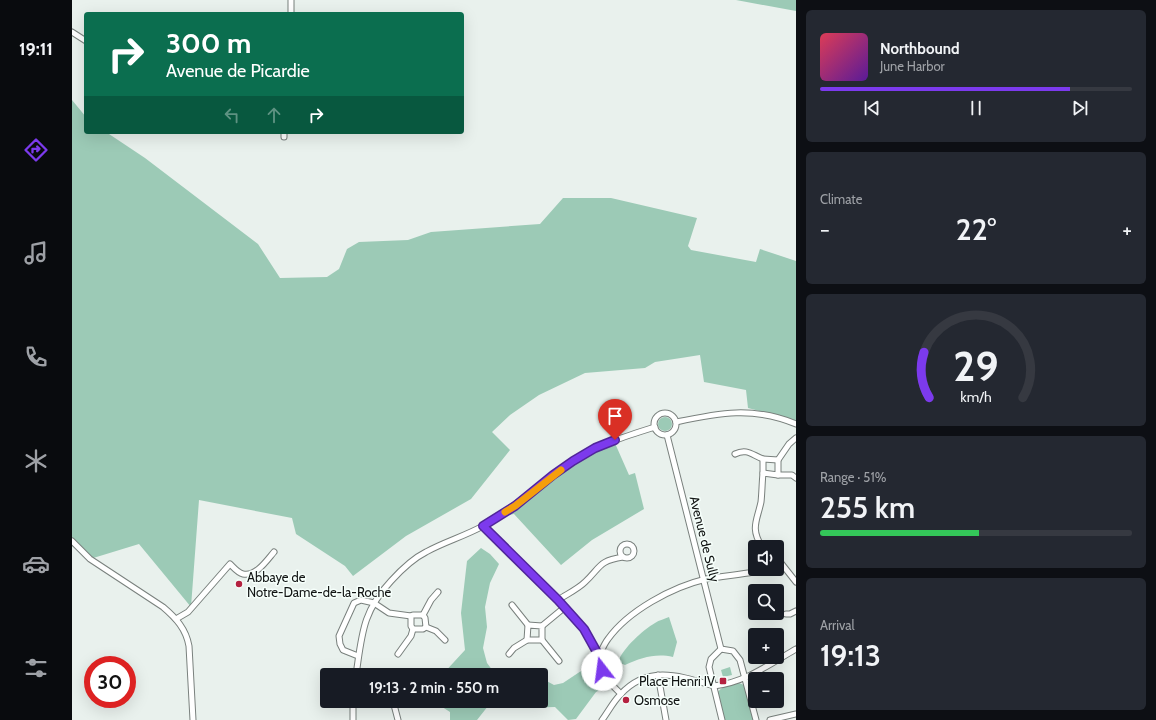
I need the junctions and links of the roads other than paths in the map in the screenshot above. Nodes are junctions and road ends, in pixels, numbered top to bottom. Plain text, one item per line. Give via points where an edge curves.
1 (291, 0) edge
2 (291, 12) edge
3 (72, 32) edge
4 (84, 40) edge
5 (676, 422) junction
6 (796, 424) edge
7 (655, 427) junction
8 (668, 435) junction
9 (796, 438) edge
10 (735, 454) dead end
11 (763, 459) junction
12 (778, 460) junction
13 (763, 474) junction
14 (778, 475) junction
15 (796, 478) edge
16 (483, 526) junction
17 (758, 540) edge
18 (72, 541) edge
19 (274, 552) dead end
20 (623, 557) dead end
21 (784, 567) edge
22 (748, 573) edge
23 (704, 580) junction
24 (796, 582) edge
25 (438, 592) dead end
26 (558, 600) junction
27 (374, 603) junction
28 (512, 605) dead end
29 (565, 607) junction
30 (796, 611) edge
31 (786, 614) dead end
32 (423, 615) junction
33 (411, 616) junction
34 (176, 619) junction
35 (528, 625) junction
36 (542, 626) junction
37 (426, 627) junction
38 (413, 629) junction
39 (445, 640) dead end
40 (527, 640) junction
41 (542, 640) junction
42 (721, 649) junction
43 (796, 649) edge
44 (398, 654) dead end
45 (509, 654) dead end
46 (358, 656) junction
47 (599, 656) junction
48 (559, 661) dead end
49 (357, 668) edge
50 (658, 675) junction
51 (745, 677) junction
52 (714, 686) junction
53 (620, 694) junction
54 (353, 708) edge
55 (395, 708) edge
56 (796, 714) edge
57 (193, 720) edge
58 (353, 720) edge
59 (398, 720) edge
60 (602, 720) edge
61 (666, 720) edge
62 (722, 720) edge
63 (756, 720) edge
64 (770, 720) edge

1 - 2 street
3 - 4 street
5 - 6 street via 740,412
5 - 7 street via 671,415 662,414 655,421
5 - 8 street via 673,432
7 - 8 street via 661,434
7 - 16 street via 595,448
8 - 23 street, Avenue de Sully
9 - 12 street
10 - 11 street via 741,451 748,452
11 - 12 street
11 - 13 street
12 - 14 street
13 - 14 street
13 - 17 street via 761,502 755,521
14 - 15 street via 792,475
16 - 26 street
16 - 27 street via 424,553 406,565
18 - 34 street via 97,564 159,604
19 - 34 street via 260,568 249,574 239,572 230,564 188,612
20 - 26 street via 599,565 584,583
21 - 24 street
22 - 23 street
23 - 42 street, Avenue de Sully
23 - 47 street via 645,606 612,634
25 - 32 street
26 - 29 street
27 - 33 street via 390,613
27 - 46 street via 363,630
27 - 46 street via 361,600 354,603 339,636 343,650
28 - 35 street
29 - 36 street
29 - 47 street via 584,629
30 - 31 street
32 - 33 street
32 - 37 street
33 - 38 street
34 - 57 street via 188,642
35 - 36 street
35 - 40 street
36 - 41 street
37 - 38 street
37 - 39 street via 436,631
38 - 44 street
40 - 41 street
40 - 45 street
41 - 48 street
42 - 51 street via 733,651 737,655
42 - 52 street via 711,659 709,667
43 - 51 street
46 - 49 street
47 - 53 street via 607,680
50 - 52 street via 672,674
50 - 53 street via 632,684
50 - 61 street
51 - 52 street
51 - 63 street
52 - 62 street
53 - 60 street
54 - 58 street
55 - 59 street
56 - 64 street

